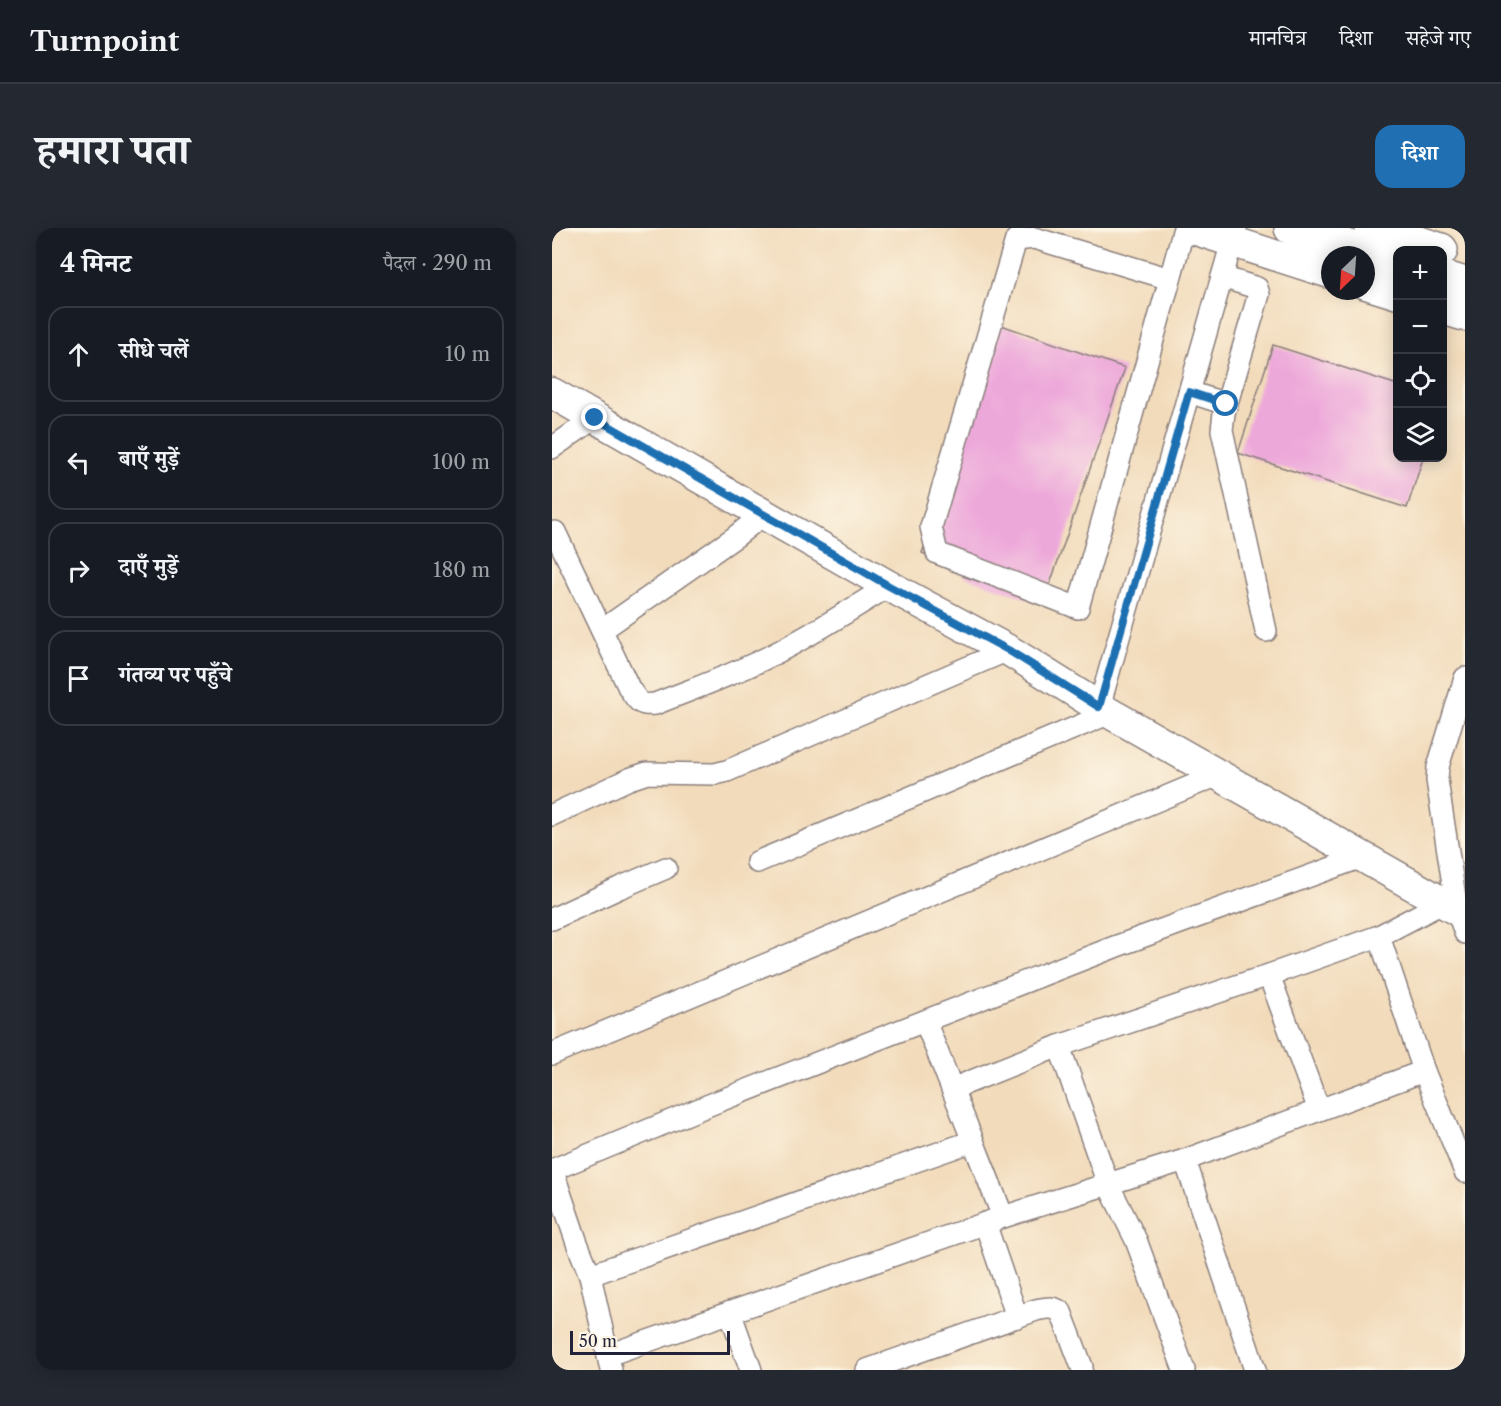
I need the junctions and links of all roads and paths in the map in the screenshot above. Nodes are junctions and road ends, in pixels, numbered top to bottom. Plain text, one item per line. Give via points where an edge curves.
1 (1184, 228) edge
2 (1190, 228) edge
3 (1291, 228) edge
4 (1372, 228) edge
5 (1444, 228) edge
6 (1234, 235) edge
7 (1428, 246) edge
8 (1442, 246) edge
9 (1447, 252) edge
10 (1465, 258) edge
11 (1393, 260) edge
12 (1321, 269) edge
13 (1222, 277) junction
14 (1447, 278) edge
15 (1170, 279) junction
16 (1465, 284) edge
17 (1375, 287) edge
18 (1393, 292) edge
19 (1447, 310) edge
20 (1465, 316) edge
21 (1189, 392) junction
22 (552, 393) edge
23 (1226, 404) junction
24 (595, 418) junction
25 (552, 448) edge
26 (764, 514) junction
27 (555, 532) dead end
28 (889, 586) junction
29 (602, 630) junction
30 (1266, 631) dead end
31 (1008, 650) junction
32 (1465, 678) edge
33 (1105, 710) junction
34 (1218, 774) junction
35 (552, 815) edge
36 (1362, 857) junction
37 (757, 862) dead end
38 (666, 868) dead end
39 (1458, 915) edge
40 (552, 919) edge
41 (1379, 936) junction
42 (1269, 975) junction
43 (925, 1021) junction
44 (1059, 1046) junction
45 (552, 1054) edge
46 (1424, 1071) junction
47 (952, 1089) junction
48 (1319, 1110) junction
49 (973, 1141) junction
50 (1185, 1160) junction
51 (552, 1169) edge
52 (1465, 1172) edge
53 (1108, 1184) junction
54 (994, 1220) junction
55 (590, 1275) junction
56 (730, 1312) junction
57 (1017, 1317) junction
58 (610, 1362) edge
59 (1079, 1369) edge
60 (751, 1370) edge
61 (867, 1370) edge
62 (1184, 1370) edge
63 (1255, 1370) edge

1 - 15 street
2 - 6 street
3 - 11 main road
4 - 7 main road
5 - 8 street
6 - 12 street
6 - 13 street
9 - 10 main road
13 - 21 street
13 - 23 street via 1257,288 1259,294
14 - 16 main road
15 - 15 street via 1078,608 937,553 931,527 1016,240 1034,238
17 - 18 street
19 - 20 street
21 - 23 street
21 - 33 street
22 - 24 street
23 - 30 street via 1222,430
24 - 25 street
24 - 26 street
26 - 28 street
26 - 29 street
27 - 29 street
28 - 29 street via 774,654 655,704 645,705 629,688
28 - 31 street
31 - 33 street
31 - 35 street via 728,771 647,773
32 - 39 street via 1437,780
33 - 34 street
33 - 37 street
34 - 36 street
34 - 45 street
36 - 39 street
36 - 43 street via 1116,946
38 - 40 street
39 - 41 street
41 - 42 street
41 - 46 street
42 - 44 street
42 - 48 street
43 - 47 street
43 - 51 street
44 - 47 street
44 - 53 street
46 - 48 street
46 - 52 street
47 - 49 street
48 - 50 street
49 - 54 street
49 - 55 street
50 - 53 street
50 - 63 street
51 - 55 street
53 - 54 street
53 - 62 street via 1136,1240
54 - 56 street
54 - 57 street
55 - 58 street
56 - 58 street
56 - 60 street
57 - 59 street via 1048,1308 1061,1312
57 - 61 street

